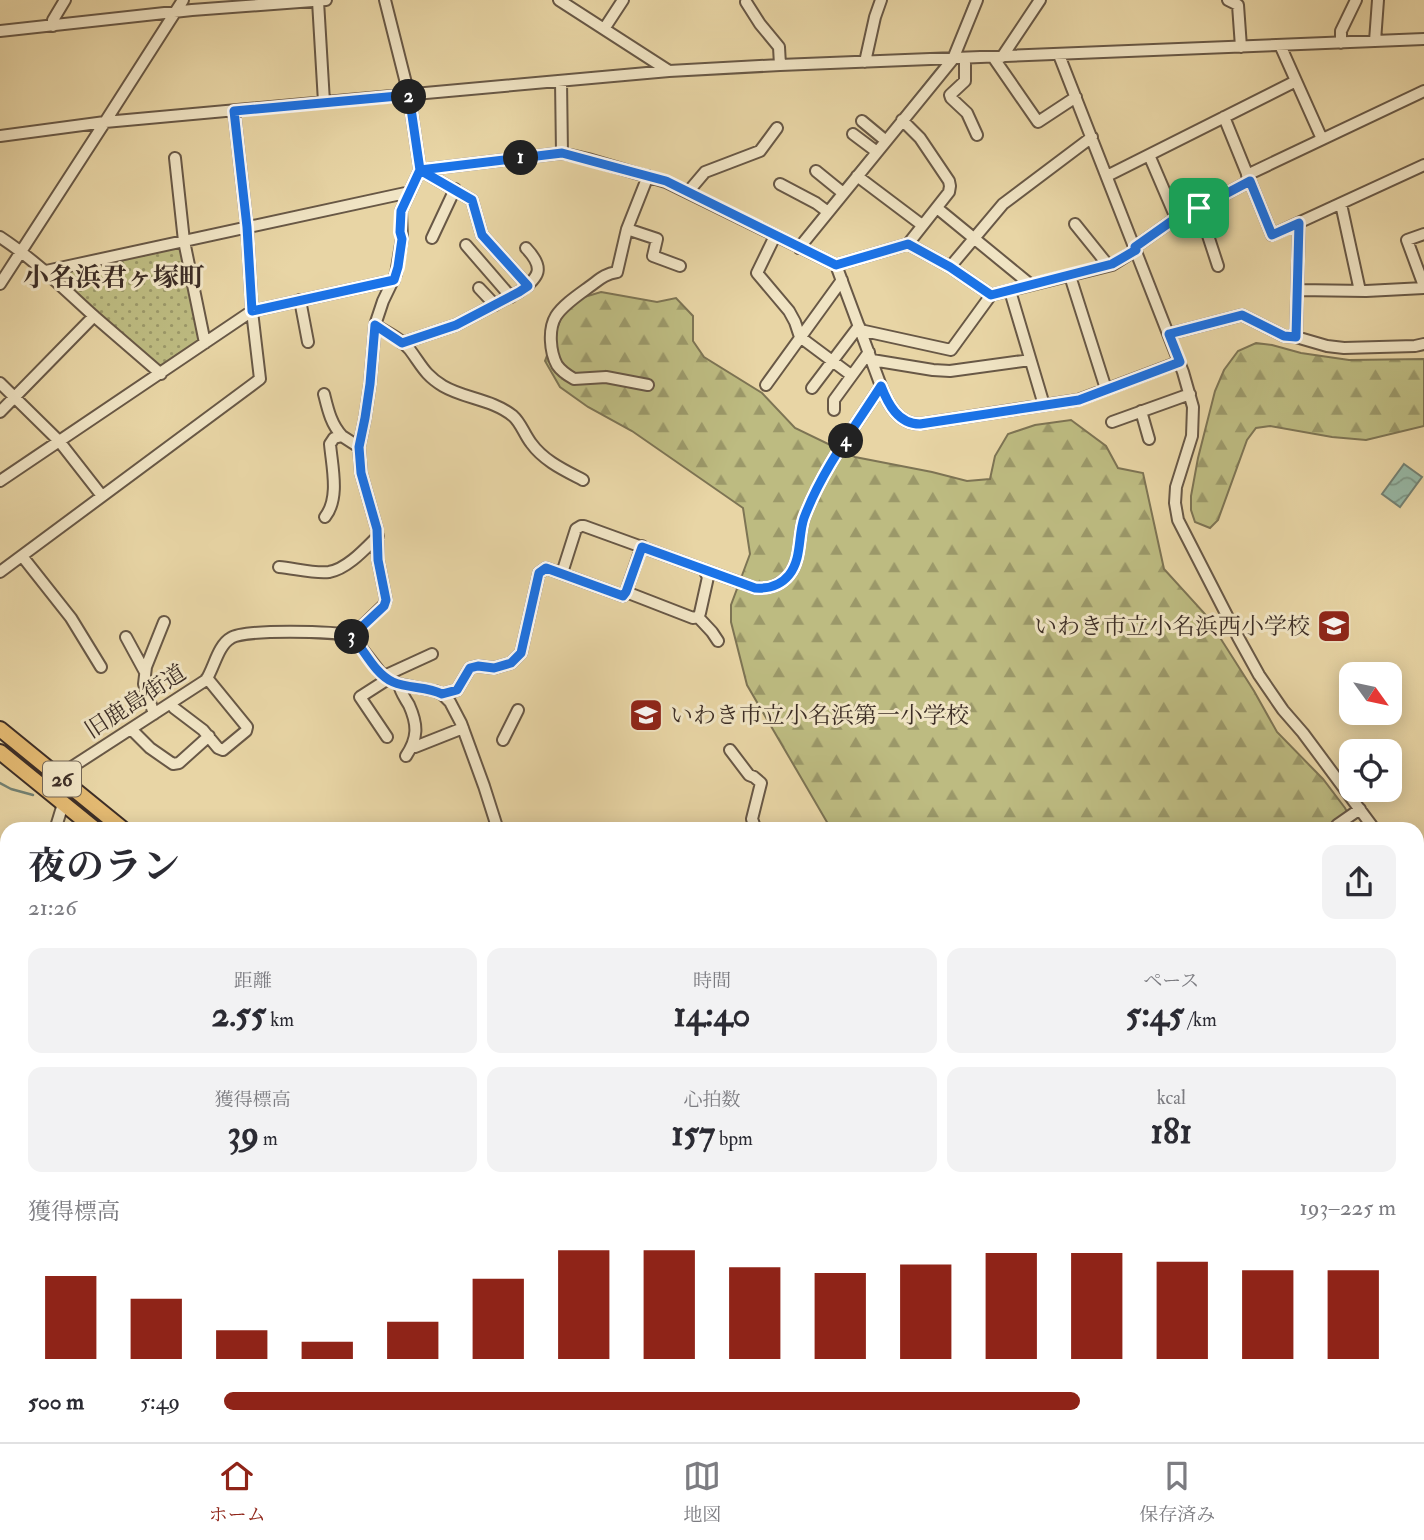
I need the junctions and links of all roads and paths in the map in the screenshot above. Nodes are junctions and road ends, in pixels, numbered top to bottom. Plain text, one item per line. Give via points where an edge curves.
1 (65, 0) edge
2 (183, 0) edge
3 (326, 0) edge
4 (386, 0) edge
5 (559, 0) edge
6 (623, 0) edge
7 (881, 0) edge
8 (976, 0) edge
9 (1040, 0) edge
10 (1356, 0) edge
11 (1378, 0) edge
12 (318, 1) edge
13 (746, 2) edge
14 (1236, 2) edge
15 (175, 13) junction
16 (53, 26) junction
17 (604, 29) junction
18 (0, 31) edge
19 (1424, 40) edge
20 (1375, 41) junction
21 (1341, 43) junction
22 (1280, 45) junction
23 (1241, 47) junction
24 (1059, 55) junction
25 (998, 57) junction
26 (959, 59) junction
27 (865, 62) junction
28 (780, 65) junction
29 (669, 71) junction
30 (561, 81) junction
31 (1296, 81) junction
32 (1424, 91) edge
33 (409, 95) junction
34 (1076, 97) junction
35 (324, 103) junction
36 (234, 111) junction
37 (1224, 117) junction
38 (902, 120) junction
39 (862, 121) dead end
40 (105, 122) junction
41 (777, 128) dead end
42 (1, 133) edge
43 (852, 134) dead end
44 (977, 135) dead end
45 (1092, 137) junction
46 (1322, 139) junction
47 (886, 141) junction
48 (877, 152) junction
49 (562, 153) junction
50 (1149, 155) junction
51 (175, 158) dead end
52 (1424, 166) edge
53 (420, 170) junction
54 (816, 171) dead end
55 (648, 176) junction
56 (857, 176) junction
57 (1107, 176) junction
58 (1248, 178) junction
59 (780, 184) dead end
60 (455, 189) junction
61 (410, 192) junction
62 (688, 192) junction
63 (843, 193) junction
64 (1341, 204) junction
65 (937, 208) junction
66 (1199, 208) junction
67 (828, 212) junction
68 (1176, 218) junction
69 (1299, 223) junction
70 (1075, 224) dead end
71 (922, 225) junction
72 (247, 227) junction
73 (627, 229) junction
74 (1424, 234) edge
75 (775, 236) junction
76 (0, 237) edge
77 (432, 238) dead end
78 (974, 239) junction
79 (184, 241) junction
80 (908, 244) junction
81 (467, 245) dead end
82 (526, 248) dead end
83 (799, 248) junction
84 (1135, 249) junction
85 (22, 251) junction
86 (836, 265) junction
87 (1108, 265) junction
88 (680, 266) dead end
89 (1218, 266) dead end
90 (950, 267) junction
91 (46, 271) junction
92 (1070, 276) junction
93 (394, 280) junction
94 (842, 280) junction
95 (0, 284) edge
96 (1031, 285) junction
97 (528, 286) junction
98 (1424, 287) edge
99 (479, 288) dead end
100 (1010, 290) junction
101 (1298, 290) junction
102 (1360, 291) junction
103 (991, 295) junction
104 (511, 297) junction
105 (300, 300) junction
106 (495, 305) junction
107 (252, 311) junction
108 (94, 316) junction
109 (375, 325) junction
110 (860, 328) junction
111 (1169, 334) junction
112 (800, 337) junction
113 (1296, 337) junction
114 (309, 342) dead end
115 (205, 343) junction
116 (402, 343) junction
117 (1424, 344) edge
118 (870, 356) junction
119 (1030, 360) junction
120 (832, 361) junction
121 (1180, 362) junction
122 (161, 373) junction
123 (851, 375) junction
124 (0, 383) edge
125 (648, 385) dead end
126 (766, 385) dead end
127 (881, 386) junction
128 (812, 388) dead end
129 (1106, 389) junction
130 (324, 394) dead end
131 (1190, 394) junction
132 (15, 397) junction
133 (1044, 405) junction
134 (834, 410) dead end
135 (1140, 411) junction
136 (0, 412) edge
137 (1112, 422) dead end
138 (342, 436) junction
139 (1149, 439) dead end
140 (59, 441) junction
141 (359, 447) junction
142 (583, 480) dead end
143 (0, 481) edge
144 (102, 496) junction
145 (325, 517) dead end
146 (378, 536) junction
147 (642, 547) junction
148 (22, 555) junction
149 (279, 567) dead end
150 (704, 570) junction
151 (0, 572) edge
152 (562, 573) junction
153 (626, 592) junction
154 (698, 617) junction
155 (164, 622) dead end
156 (352, 636) junction
157 (126, 637) dead end
158 (718, 641) dead end
159 (432, 654) dead end
160 (101, 667) dead end
161 (145, 672) junction
162 (386, 677) junction
163 (207, 678) junction
164 (399, 684) junction
165 (442, 694) junction
166 (171, 703) junction
167 (518, 710) dead end
168 (154, 714) junction
169 (463, 728) junction
170 (0, 729) edge
171 (131, 729) junction
172 (209, 736) junction
173 (387, 737) dead end
174 (503, 740) dead end
175 (730, 750) dead end
176 (0, 752) edge
177 (58, 776) junction
178 (44, 788) junction
179 (64, 804) junction
180 (1360, 809) junction
181 (58, 822) edge
182 (86, 822) edge
183 (114, 822) edge
184 (495, 822) edge
185 (753, 822) edge
186 (1342, 822) edge
187 (1369, 822) edge

1 - 16 street
2 - 15 street
3 - 12 street
4 - 33 street
5 - 17 street
6 - 17 street
7 - 27 street
8 - 26 street
9 - 25 street
10 - 21 street via 1341,31
11 - 20 street
12 - 15 street
12 - 35 street
13 - 28 street via 779,47
14 - 23 street
15 - 16 street
15 - 40 street
16 - 18 street
17 - 29 street
19 - 20 street
20 - 21 street
21 - 22 street
22 - 23 street
22 - 31 street
23 - 24 street
24 - 25 street
24 - 34 street
25 - 26 street
25 - 34 street via 1038,122
26 - 27 street
26 - 38 street
26 - 44 street via 965,81 950,95 967,113
27 - 28 street
28 - 29 street
29 - 30 street
30 - 33 street
30 - 49 street
31 - 37 street
31 - 46 street
32 - 46 street
33 - 35 street
33 - 53 street
34 - 45 street
35 - 36 street
36 - 40 street
36 - 72 street
37 - 50 street
37 - 58 street
38 - 47 street
38 - 65 street via 949,181 949,192
39 - 47 street
40 - 42 street
40 - 85 street
41 - 62 street via 760,151 705,172
43 - 48 street
45 - 57 street
45 - 78 street via 1003,204
46 - 58 street
47 - 48 street
48 - 56 street
49 - 53 street
49 - 55 street
50 - 57 street
50 - 68 street
51 - 79 street
52 - 64 street
53 - 60 street
53 - 61 street
54 - 63 street
55 - 62 street
55 - 73 street
56 - 63 street
56 - 71 street
57 - 84 street
58 - 66 street
58 - 69 street via 1272,235
59 - 67 street
60 - 77 street
60 - 97 street via 472,200 482,235
61 - 72 street
61 - 93 street via 401,211 402,239
62 - 75 street
63 - 67 street
64 - 69 street
64 - 102 street
65 - 71 street
65 - 78 street
66 - 68 street
66 - 89 street
67 - 83 street
68 - 84 street
69 - 101 street
70 - 87 street
71 - 80 street
72 - 79 street
72 - 107 street
73 - 88 street via 657,239 653,256
73 - 125 street via 617,272 604,275 556,315 552,347 555,361 574,379 606,377
74 - 98 street via 1407,240
75 - 83 street
75 - 112 street via 757,273 792,315
76 - 85 street
78 - 90 street
78 - 96 street
79 - 91 street
79 - 115 street
80 - 86 street
80 - 90 street
81 - 104 street
82 - 97 street via 538,265
83 - 86 street
84 - 87 street
84 - 111 street
85 - 91 street
85 - 95 street
86 - 94 street
87 - 92 street
90 - 103 street
91 - 108 street
92 - 96 street
92 - 129 street
93 - 105 street
93 - 109 street
94 - 110 street
94 - 112 street
96 - 100 street
97 - 104 street
98 - 102 street
99 - 106 street
100 - 103 street
100 - 119 street
101 - 102 street
101 - 113 street
103 - 110 street via 951,350
104 - 106 street
105 - 107 street
105 - 114 street
106 - 116 street via 456,325
107 - 115 street
107 - 144 street via 260,379
108 - 122 street
108 - 132 street
109 - 116 street
109 - 141 street
110 - 118 street
110 - 120 street
111 - 113 street via 1242,315 1284,336
111 - 121 street
112 - 120 street
112 - 126 street
113 - 117 street via 1344,348
115 - 122 street
116 - 142 street via 432,378 509,413 542,456
118 - 119 street via 950,371
118 - 123 street
118 - 127 street
119 - 133 street
120 - 123 street
120 - 128 street
121 - 129 street
121 - 131 street
122 - 140 street
123 - 134 street via 834,400
124 - 132 street
127 - 133 street via 894,412 914,424
127 - 150 street via 825,473 804,519 790,573 768,589
129 - 133 street via 1079,400
130 - 138 street via 331,420
131 - 135 street
131 - 180 street via 1192,436 1176,487 1178,520 1259,675
132 - 136 street
132 - 140 street
135 - 137 street
135 - 139 street
138 - 141 street
138 - 145 street via 330,444 334,499
140 - 143 street
140 - 144 street
141 - 146 street
144 - 148 street
146 - 149 street via 330,572
146 - 156 street via 386,600
147 - 150 street
147 - 152 street via 581,526 576,529
147 - 153 street
148 - 151 street
148 - 160 street via 71,618
150 - 154 street via 708,577
152 - 153 street via 623,596
152 - 165 street via 546,568 539,573 521,653 511,663 470,668 457,690
153 - 154 street
154 - 158 street
155 - 161 street
156 - 162 street
156 - 163 street, 旧鹿島街道 via 247,633 232,637
157 - 161 street
159 - 162 street
161 - 168 street
162 - 164 street
162 - 173 street via 360,697
163 - 166 street, 旧鹿島街道
163 - 172 street via 247,727 223,750
164 - 165 street
164 - 169 street via 415,727 409,751
165 - 169 street
166 - 168 street, 旧鹿島街道
166 - 172 street
167 - 174 street
168 - 171 street, 旧鹿島街道
169 - 184 street
170 - 177 main road, 26
171 - 172 street via 173,764
171 - 177 street, 旧鹿島街道
175 - 185 street via 761,783
176 - 178 main road, 26
177 - 178 street, 旧鹿島街道
177 - 183 main road, 26
178 - 179 main road, 26
179 - 181 street
179 - 182 main road, 26
180 - 186 street
180 - 187 street

